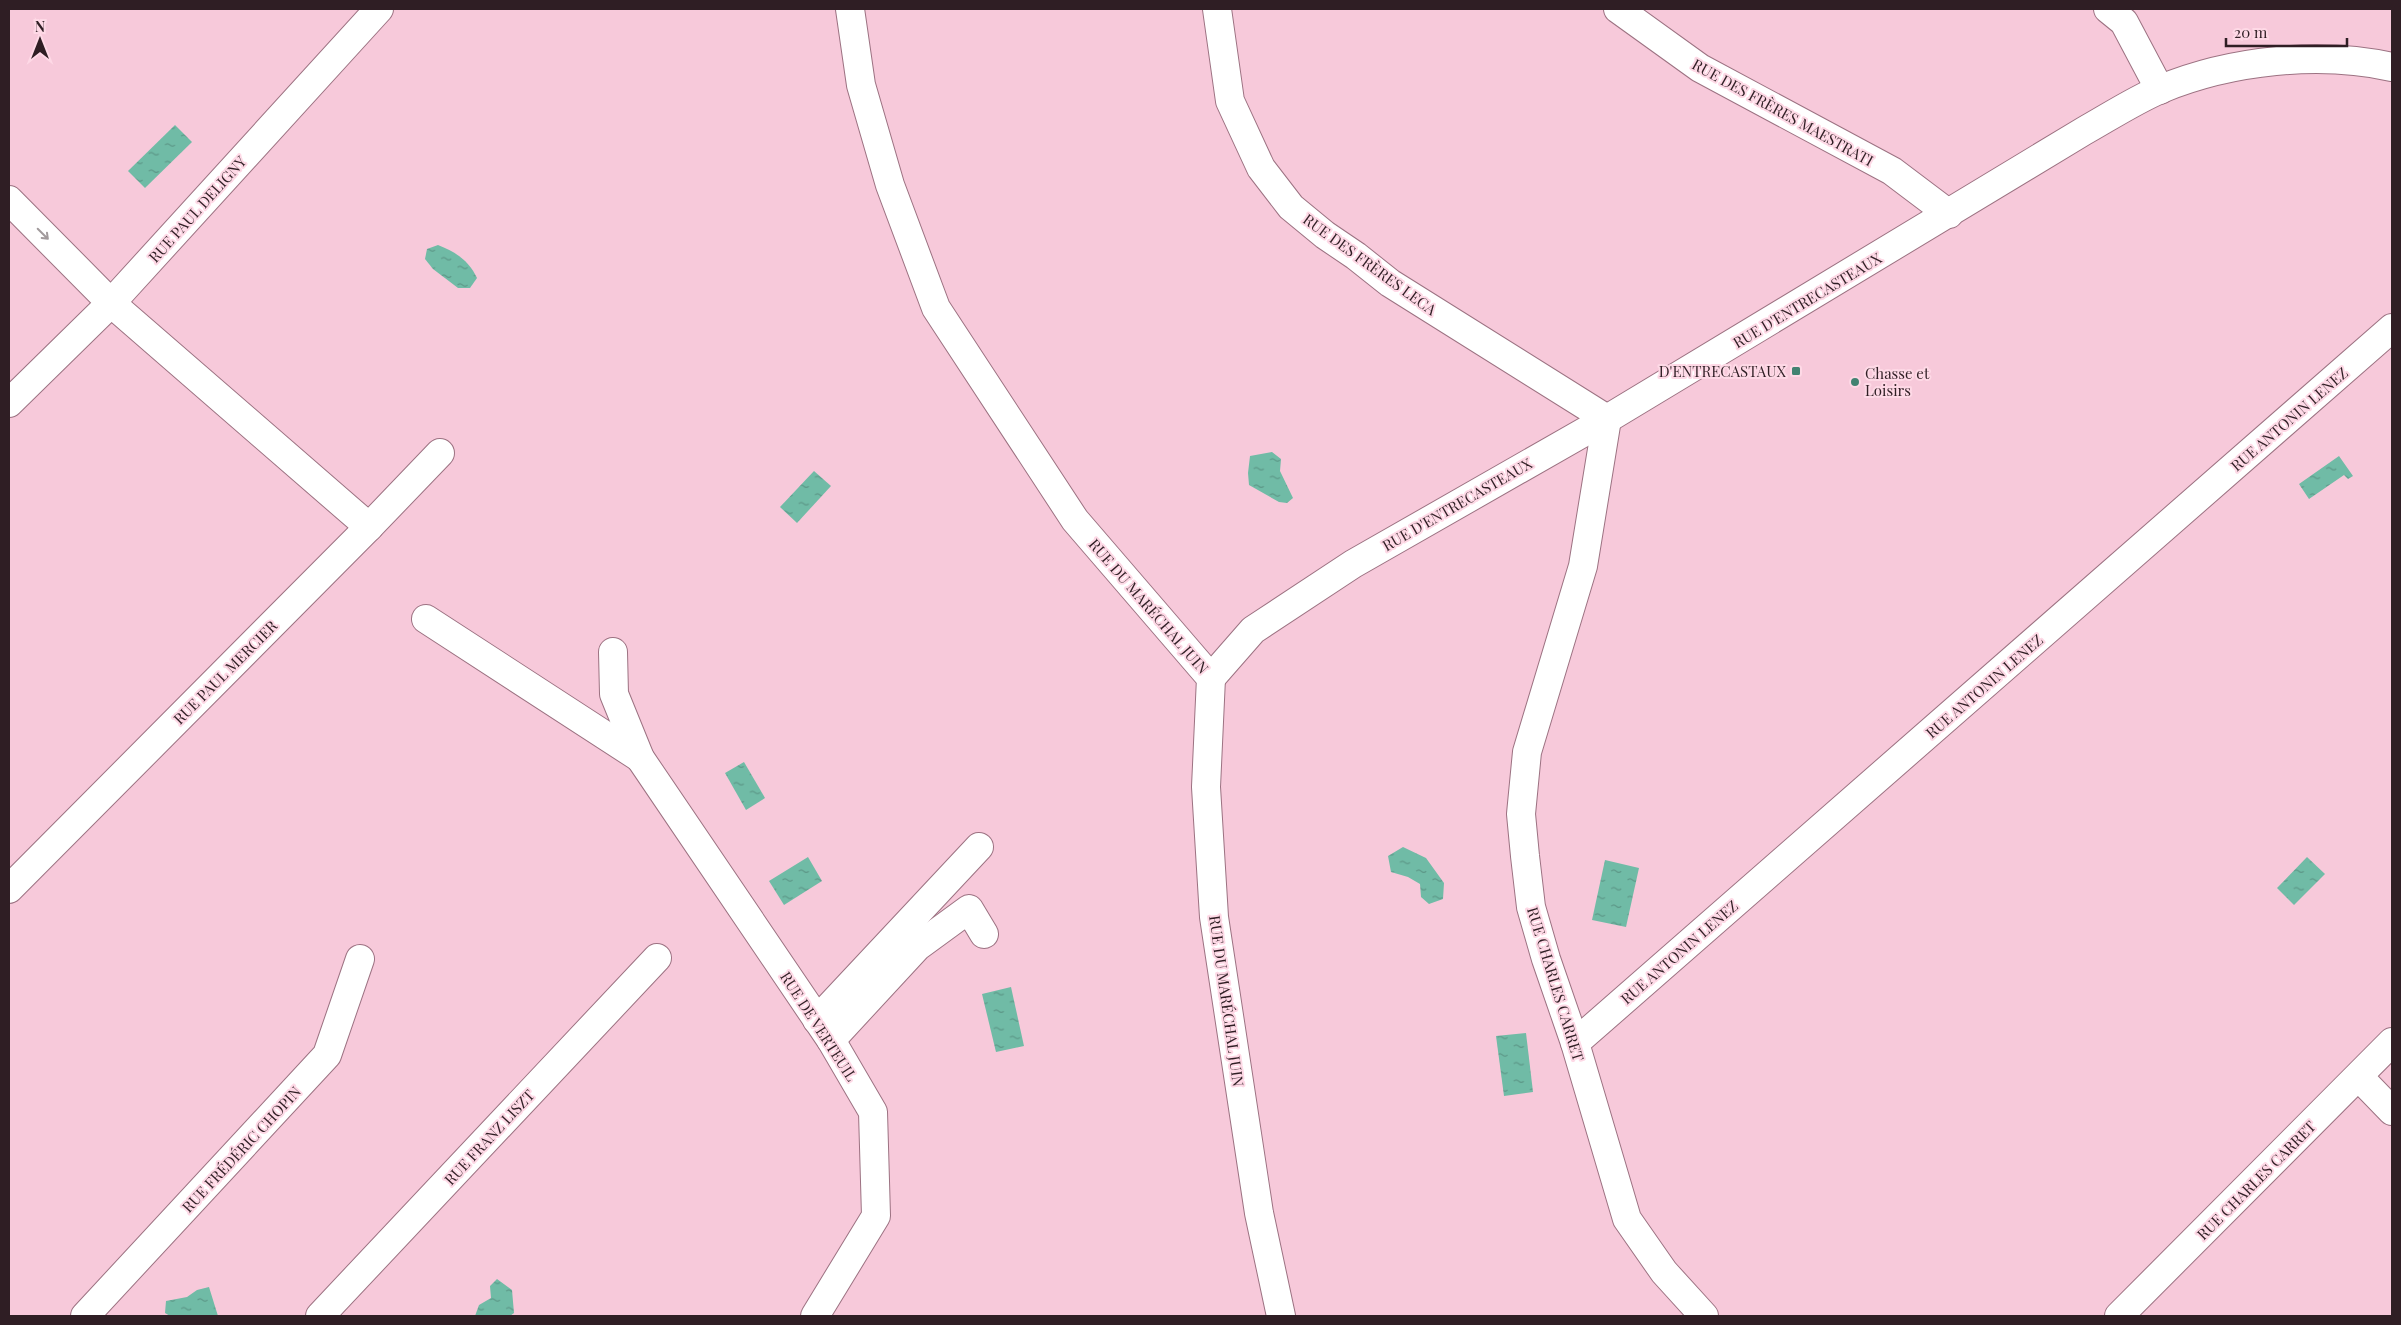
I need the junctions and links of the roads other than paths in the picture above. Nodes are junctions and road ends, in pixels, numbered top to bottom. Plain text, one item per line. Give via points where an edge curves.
1 (379, 9) edge
2 (850, 9) edge
3 (1217, 9) edge
4 (1618, 9) edge
5 (2108, 9) edge
6 (2392, 67) edge
7 (2160, 90) junction
8 (9, 200) edge
9 (1949, 214) junction
10 (112, 303) junction
11 (2392, 328) edge
12 (9, 403) edge
13 (1607, 419) junction
14 (440, 453) dead end
15 (369, 527) junction
16 (426, 619) dead end
17 (613, 652) dead end
18 (1211, 678) junction
19 (640, 758) junction
20 (979, 848) dead end
21 (9, 889) edge
22 (984, 934) dead end
23 (657, 958) dead end
24 (360, 959) dead end
25 (824, 1030) junction
26 (2392, 1042) edge
27 (1575, 1043) junction
28 (2359, 1077) junction
29 (2392, 1111) edge
30 (85, 1316) edge
31 (320, 1316) edge
32 (815, 1316) edge
33 (1282, 1316) edge
34 (1704, 1316) edge
35 (2119, 1316) edge

1 - 10 street, RUE PAUL DELIGNY
2 - 18 street, RUE DU MARÉCHAL JUIN via 861,85 890,185 936,308 1075,520
3 - 13 street, RUE DES FRÈRES LECA via 1230,101 1261,168 1291,207 1390,283
4 - 9 street, RUE DES FRÈRES MAESTRATI via 1700,68 1892,171
5 - 7 street via 2124,22
6 - 7 street, RUE D'ENTRECASTEAUX via 2360,60 2301,59 2215,70
7 - 9 street, RUE D'ENTRECASTEAUX via 2084,131
8 -> 10 street
9 - 13 street, RUE D'ENTRECASTEAUX
10 - 12 street, RUE PAUL DELIGNY
10 - 15 street
11 - 27 street, RUE ANTONIN LENEZ
13 - 18 street, RUE D'ENTRECASTEAUX via 1353,564 1253,630
13 - 27 street, RUE CHARLES CARRET via 1583,566 1527,752 1521,814 1531,908
14 - 15 street, RUE PAUL MERCIER
15 - 21 street, RUE PAUL MERCIER
16 - 19 street
17 - 19 street via 614,694
18 - 33 street, RUE DU MARÉCHAL JUIN via 1206,788 1214,917 1259,1213
19 - 25 street, RUE DE VERTEUIL
20 - 25 street
22 - 25 street via 969,910 917,947
23 - 31 street, RUE FRANZ LISZT
24 - 30 street, RUE FRÉDÉRIC CHOPIN via 327,1055
25 - 32 street, RUE DE VERTEUIL via 873,1112 876,1216
26 - 28 street, RUE CHARLES CARRET
27 - 34 street, RUE CHARLES CARRET via 1627,1219 1664,1272
28 - 29 street
28 - 35 street, RUE CHARLES CARRET

